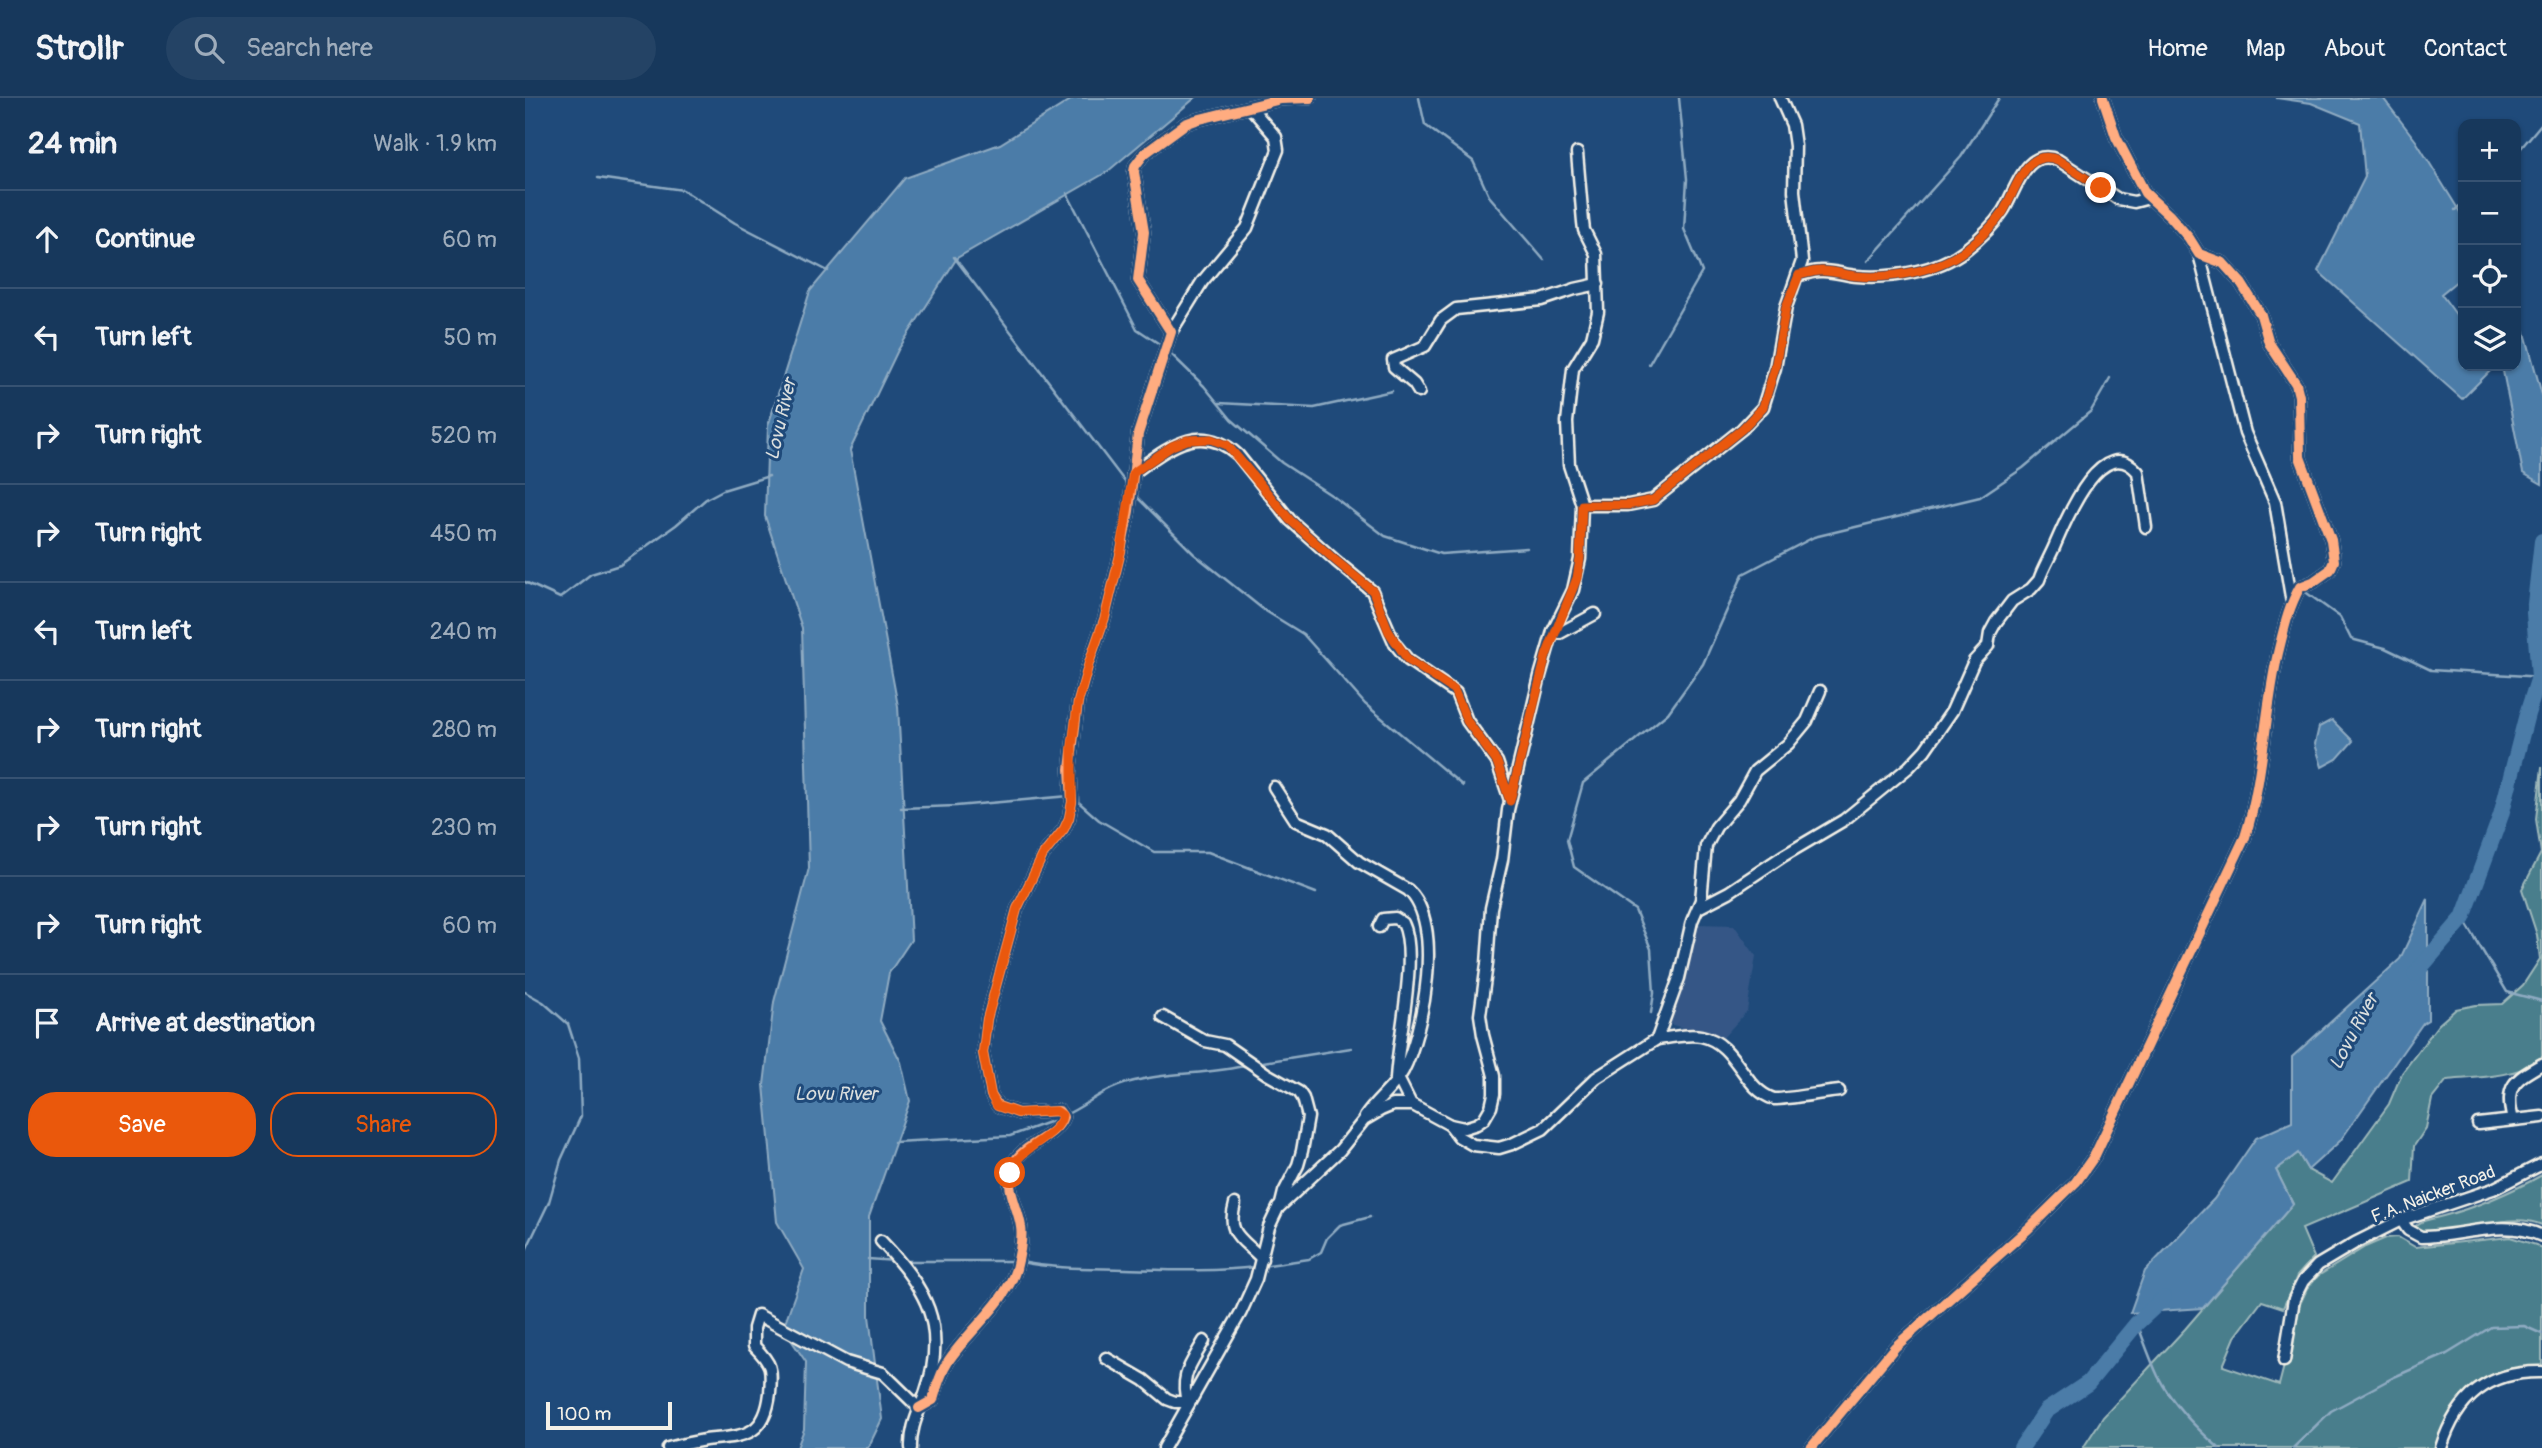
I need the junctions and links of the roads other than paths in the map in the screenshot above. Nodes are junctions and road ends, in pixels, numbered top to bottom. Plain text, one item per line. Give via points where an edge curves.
1 (1310, 98) edge
2 (1780, 98) edge
3 (2103, 98) edge
4 (1251, 108) junction
5 (1577, 153) dead end
6 (2149, 198) junction
7 (2199, 254) junction
8 (1799, 275) junction
9 (1598, 284) junction
10 (1171, 332) junction
11 (1419, 392) dead end
12 (1133, 473) junction
13 (1582, 505) junction
14 (2146, 527) dead end
15 (2292, 605) junction
16 (1595, 614) dead end
17 (1553, 631) junction
18 (1820, 691) dead end
19 (1274, 787) dead end
20 (1510, 801) junction
21 (1699, 908) junction
22 (1379, 927) dead end
23 (1163, 1017) dead end
24 (1657, 1039) junction
25 (2542, 1064) edge
26 (1397, 1079) junction
27 (1839, 1091) dead end
28 (1411, 1104) junction
29 (2542, 1117) edge
30 (1364, 1120) junction
31 (2513, 1120) junction
32 (1450, 1125) junction
33 (2478, 1125) dead end
34 (2542, 1164) edge
35 (1235, 1205) dead end
36 (1281, 1205) junction
37 (2401, 1220) junction
38 (2542, 1236) edge
39 (881, 1241) dead end
40 (1262, 1259) junction
41 (1204, 1342) dead end
42 (1106, 1358) dead end
43 (2284, 1361) dead end
44 (2542, 1372) edge
45 (1188, 1405) junction
46 (919, 1408) junction
47 (668, 1448) edge
48 (911, 1448) edge
49 (1164, 1448) edge
50 (1811, 1448) edge
51 (2441, 1448) edge

1 - 4 street via 1281,99
2 - 8 street via 1795,146
3 - 6 street via 2116,137
4 - 10 street via 1276,137 1278,150 1247,228 1202,282
4 - 10 street via 1185,124 1135,166 1144,232 1138,280
5 - 9 street via 1584,230 1596,254
6 - 7 street via 2170,216
6 - 8 street via 2134,202 2118,199 2058,160 2039,157 2020,178 1998,217 1957,256 1890,276 1821,270
7 - 15 street via 2245,433 2275,502
7 - 15 street via 2223,264 2241,284 2261,315 2269,343 2291,374 2299,396 2300,457 2331,540 2333,561 2330,570 2300,587
8 - 13 street via 1786,307 1763,407 1748,424 1653,500
9 - 11 street via 1542,300 1464,307 1449,313 1425,346 1392,362
9 - 13 street via 1597,324 1573,369 1567,422 1569,465
10 - 12 street via 1138,433
12 - 20 street via 1187,440 1211,439 1227,445 1290,520 1373,591 1389,632 1408,660 1454,690 1467,721 1497,762
12 - 46 street via 1121,551 1078,702 1069,818 1043,855 1017,909 984,1036 986,1073 997,1106 1018,1113 1059,1111 1062,1120 1016,1159 1010,1173 1021,1227 1015,1272 948,1360 933,1399
13 - 17 street via 1577,578
14 - 21 street via 2138,472 2124,463 2107,464 2073,505 2039,580 2012,601 1996,622 1957,703 1917,760 1845,820
15 - 50 street via 2269,694 2255,803 2245,837 2095,1155 2076,1182 2028,1228 1895,1346
16 - 17 street via 1560,633
17 - 20 street
18 - 21 street via 1807,721 1755,771 1711,835 1704,854
19 - 26 street via 1296,821 1336,840 1359,862 1408,890 1418,902 1427,943 1425,990 1419,1028
20 - 32 street via 1480,1007 1494,1094 1489,1113 1477,1124 1464,1128
21 - 24 street
22 - 26 street via 1386,918 1398,920 1407,937
23 - 36 street via 1205,1041 1225,1045 1303,1098 1308,1117 1302,1151
24 - 27 street via 1693,1035 1710,1039 1726,1050 1759,1092 1776,1099
24 - 32 street via 1596,1079 1543,1129 1512,1144 1499,1148 1473,1145
25 - 31 street via 2512,1086
26 - 28 street
26 - 30 street
28 - 30 street via 1392,1105
28 - 32 street
29 - 31 street
30 - 36 street via 1340,1150
31 - 33 street
34 - 37 street, F.A. Naicker Road via 2493,1189
35 - 40 street via 1232,1227
36 - 40 street via 1273,1215
37 - 38 street via 2421,1237 2508,1227
37 - 43 street, F.A. Naicker Road via 2336,1253 2303,1281 2294,1299
39 - 46 street via 925,1298 934,1324 936,1338
40 - 45 street via 1241,1312
41 - 45 street via 1185,1376
42 - 45 street via 1167,1399
44 - 51 street via 2511,1373 2472,1394 2452,1419
45 - 49 street
46 - 47 street via 883,1373 846,1362 758,1315 754,1346 772,1371 769,1405 758,1426 746,1436
46 - 48 street

